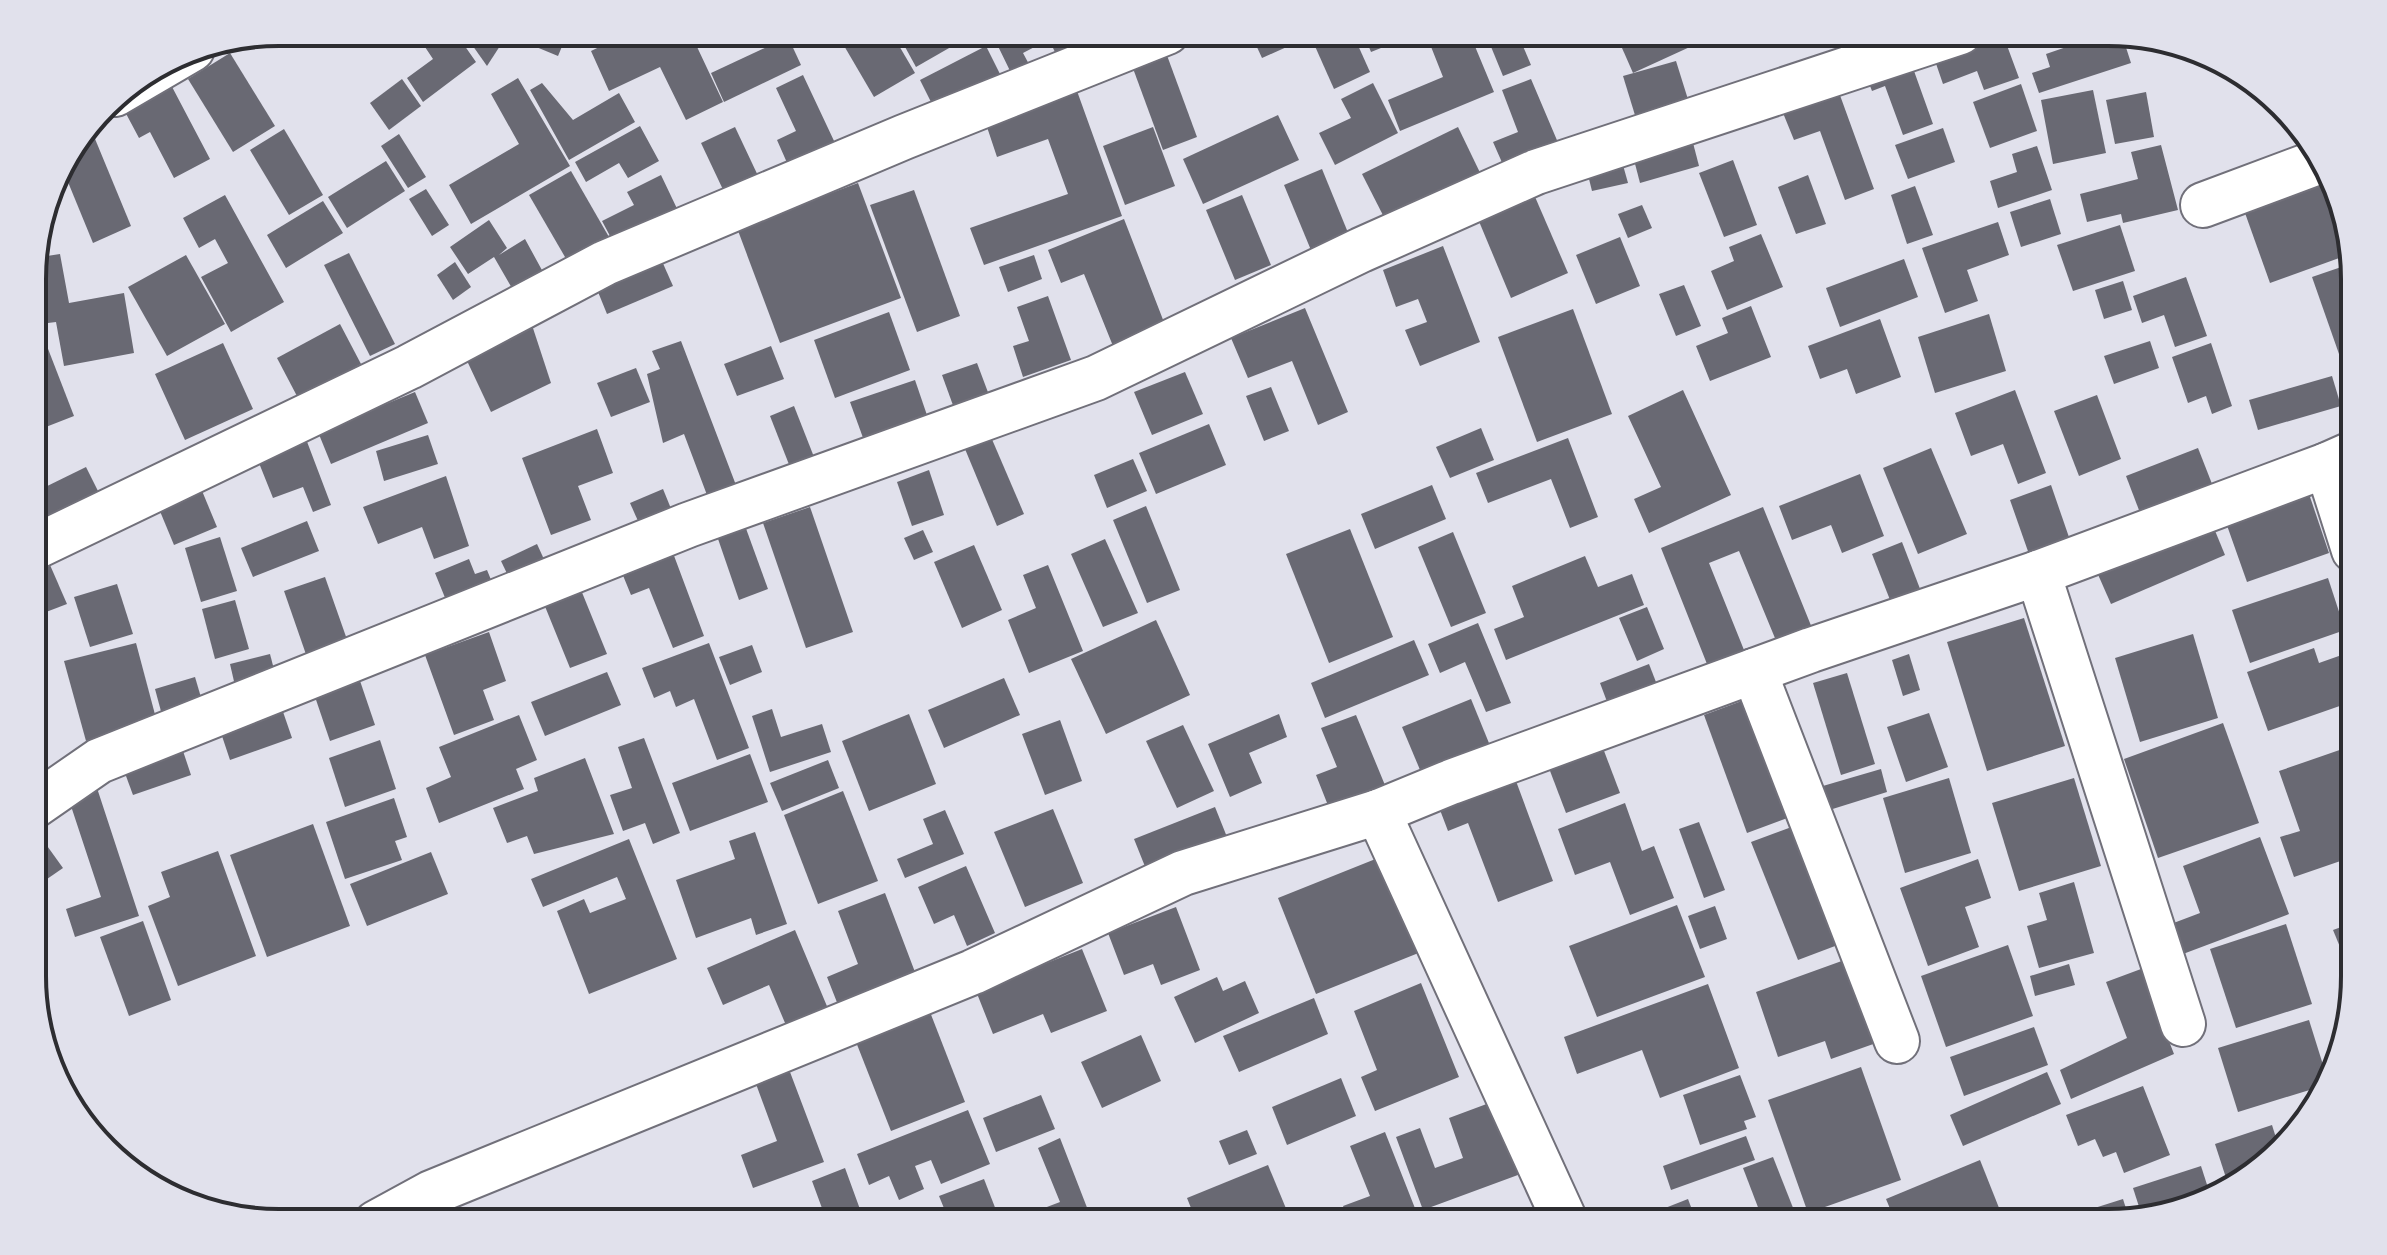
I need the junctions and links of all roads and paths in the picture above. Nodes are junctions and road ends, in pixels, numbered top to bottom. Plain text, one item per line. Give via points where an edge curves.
1 (1132, 46) edge
2 (1918, 46) edge
3 (2311, 165) edge
4 (2203, 205) dead end
5 (2340, 459) edge
6 (46, 542) edge
7 (2038, 573) junction
8 (1754, 671) junction
9 (46, 798) edge
10 (1378, 812) junction
11 (2183, 1024) dead end
12 (1897, 1041) dead end
13 (402, 1209) edge
14 (1560, 1209) edge

1 - 6 lane via 605,263 409,367
2 - 9 lane via 1536,172 1096,378 688,525 99,761
3 - 4 lane
5 - 7 lane
7 - 8 lane
7 - 11 lane
8 - 10 lane
8 - 12 lane
10 - 13 lane via 1183,873 973,972
10 - 14 lane

